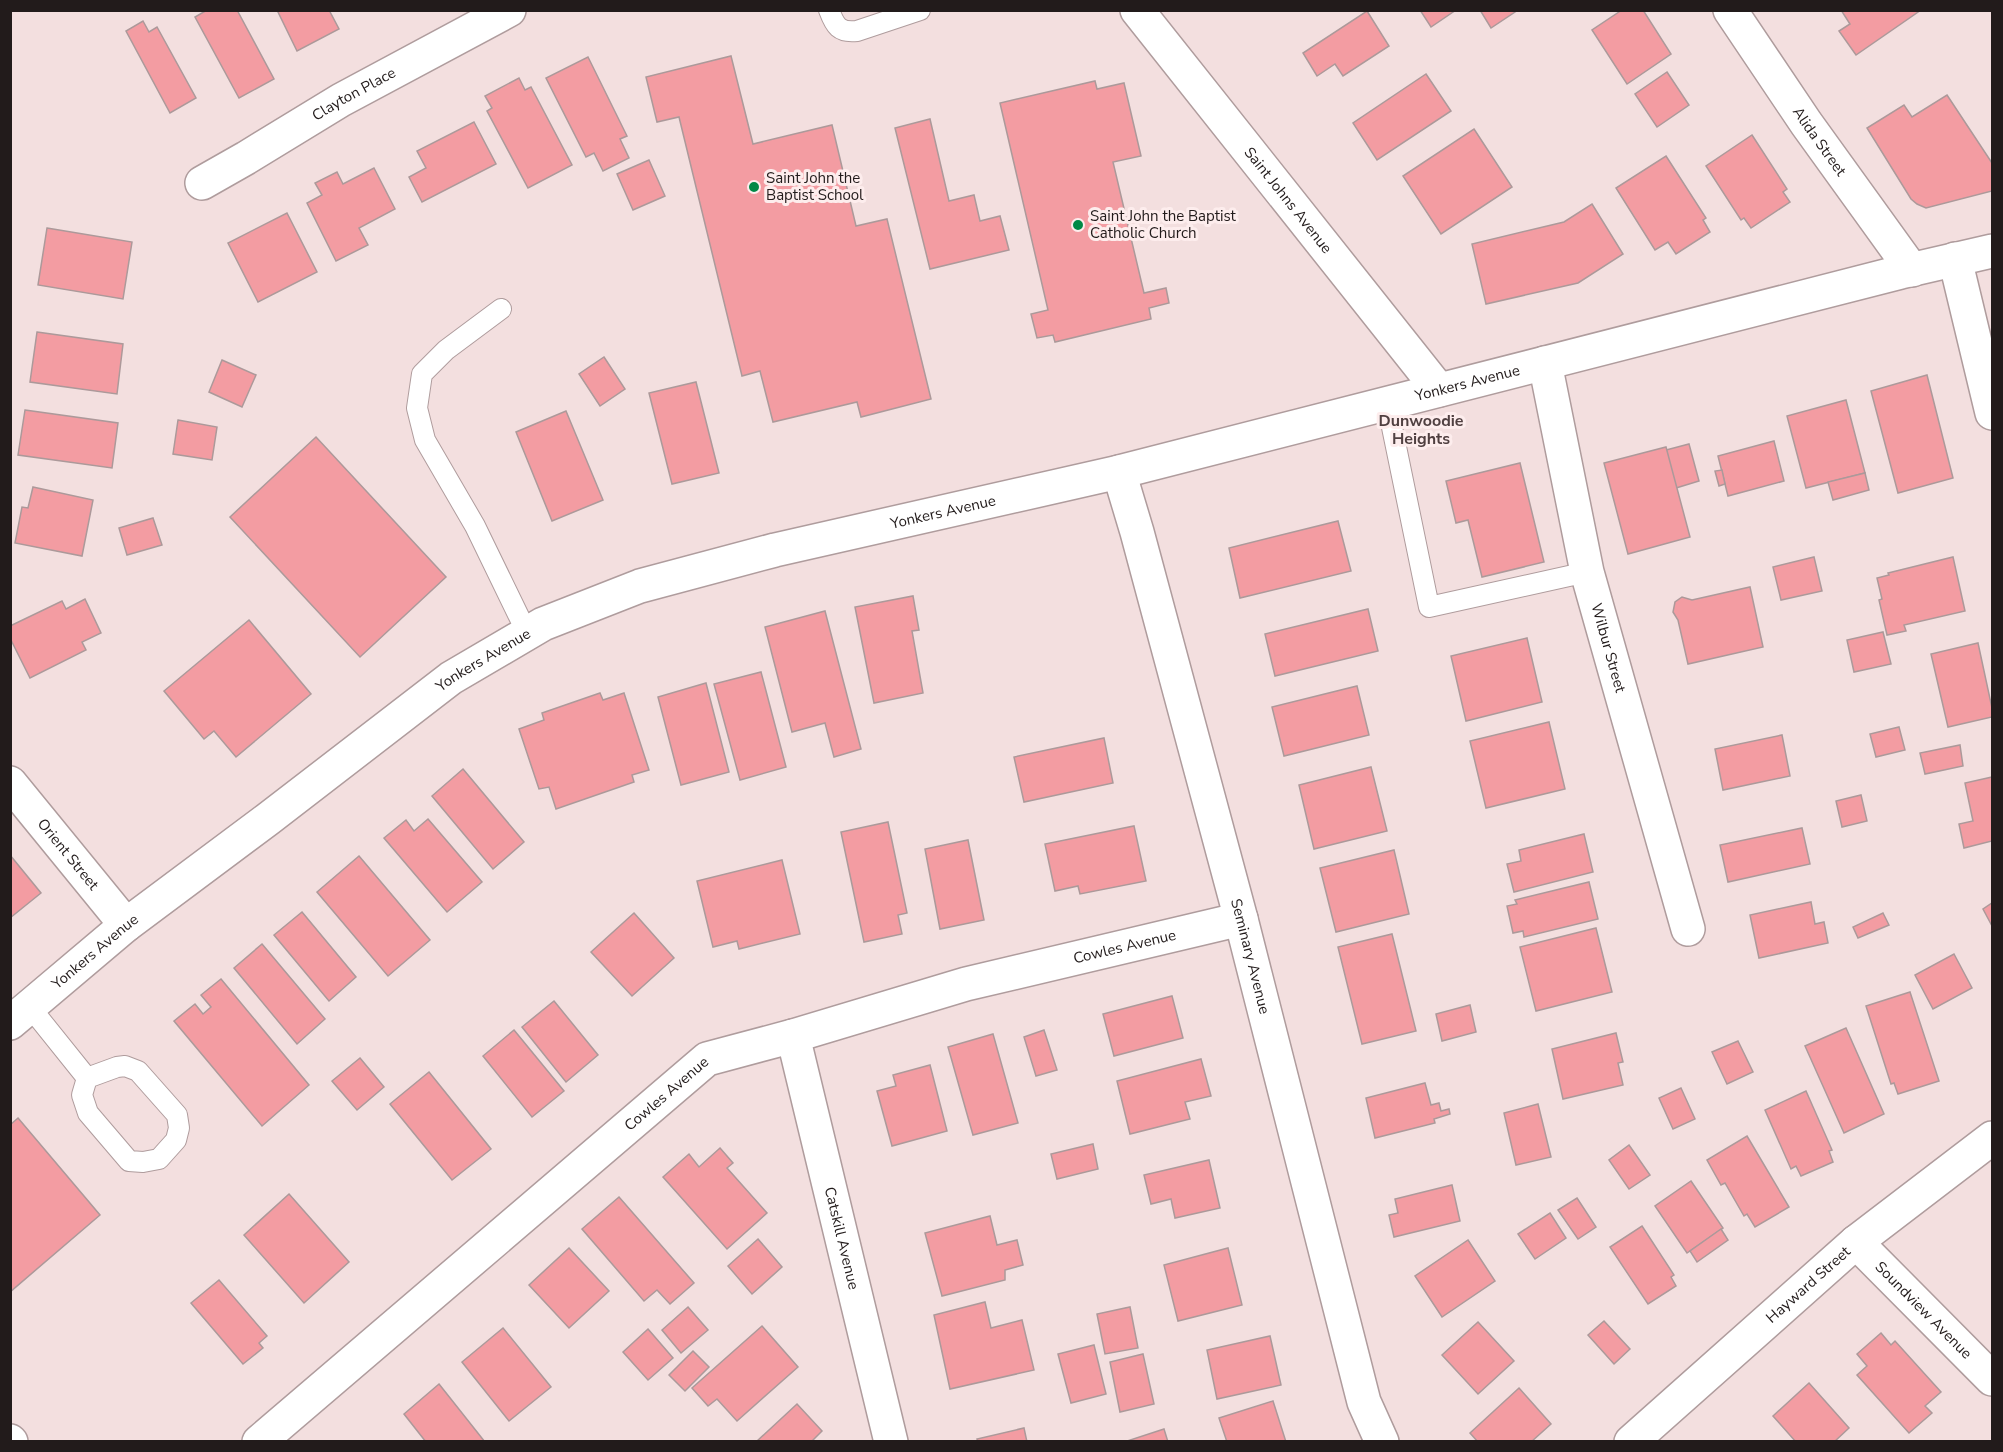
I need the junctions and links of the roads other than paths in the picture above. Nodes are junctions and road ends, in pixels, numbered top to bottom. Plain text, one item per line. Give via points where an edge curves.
1 (509, 10) edge
2 (829, 10) edge
3 (920, 10) edge
4 (1137, 10) edge
5 (1730, 10) edge
6 (202, 183) dead end
7 (1992, 251) edge
8 (1955, 259) junction
9 (1912, 270) junction
10 (501, 309) dead end
11 (1545, 363) junction
12 (1439, 390) junction
13 (1387, 403) junction
14 (1992, 413) edge
15 (1119, 472) junction
16 (1587, 572) junction
17 (527, 633) junction
18 (10, 783) edge
19 (1241, 919) junction
20 (126, 925) junction
21 (1688, 929) dead end
22 (20, 1015) edge
23 (793, 1036) junction
24 (87, 1078) junction
25 (1992, 1138) edge
26 (1856, 1242) junction
27 (1992, 1379) edge
28 (259, 1442) edge
29 (891, 1442) edge
30 (1382, 1442) edge
31 (1631, 1442) edge

1 - 6 street, Clayton Place via 341,100
2 - 3 lane via 835,24 846,32
4 - 12 street, Saint Johns Avenue
5 - 9 street, Alida Street
7 - 8 street, Yonkers Avenue
8 - 9 street, Yonkers Avenue
8 - 14 street
9 - 11 street, Yonkers Avenue
10 - 17 lane via 446,350 422,374 417,408 425,440 476,526
11 - 12 street, Yonkers Avenue
11 - 16 street, Wilbur Street
12 - 13 street, Yonkers Avenue
13 - 15 street, Yonkers Avenue
13 - 16 lane via 1430,607
15 - 17 street, Yonkers Avenue via 775,550 640,586
15 - 19 street, Seminary Avenue
16 - 21 street, Wilbur Street
17 - 20 street, Yonkers Avenue via 452,678
18 - 20 street, Orient Street
19 - 23 street, Cowles Avenue via 966,984
19 - 30 street, Seminary Avenue via 1364,1402
20 - 22 street, Yonkers Avenue
22 - 24 lane
23 - 28 street, Cowles Avenue via 707,1059
23 - 29 street, Catskill Avenue
24 - 24 lane via 82,1095 88,1113 129,1161 159,1158 171,1148 179,1128 177,1115 138,1071 117,1067
25 - 26 street, Hayward Street
26 - 27 street, Soundview Avenue
26 - 31 street, Hayward Street

